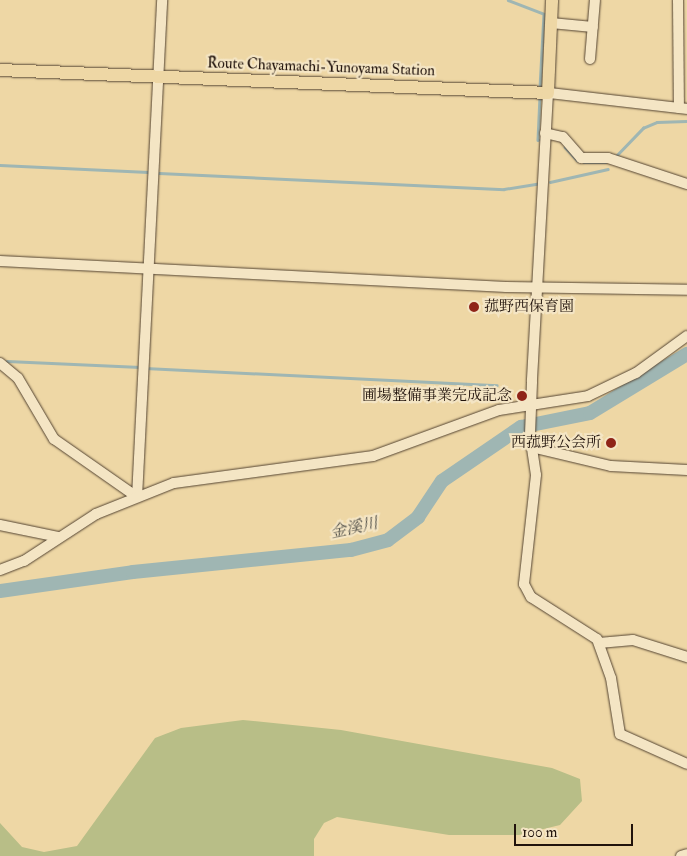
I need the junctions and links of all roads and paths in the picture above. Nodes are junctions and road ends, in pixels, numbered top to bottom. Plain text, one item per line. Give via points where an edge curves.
1 (162, 0) edge
2 (552, 0) edge
3 (596, 0) edge
4 (678, 0) edge
5 (551, 23) junction
6 (593, 27) junction
7 (682, 35) edge
8 (590, 59) dead end
9 (0, 70) edge
10 (158, 77) junction
11 (543, 93) junction
12 (683, 109) edge
13 (544, 138) junction
14 (687, 184) edge
15 (0, 261) edge
16 (148, 268) junction
17 (538, 284) junction
18 (687, 290) edge
19 (687, 336) edge
20 (0, 363) edge
21 (532, 408) junction
22 (531, 446) junction
23 (687, 470) edge
24 (138, 497) junction
25 (0, 524) edge
26 (58, 536) junction
27 (0, 570) edge
28 (599, 643) junction
29 (687, 656) edge
30 (687, 764) edge
31 (687, 854) edge
32 (681, 856) edge

1 - 10 street
2 - 5 main road
3 - 6 street
4 - 7 street
5 - 6 street
5 - 11 main road
6 - 8 street
7 - 12 street
9 - 10 main road, Route Chayamachi-Yunoyama Station
10 - 11 main road, Route Chayamachi-Yunoyama Station
10 - 16 street
11 - 12 street
11 - 13 street
13 - 14 street via 563,137 581,158 613,160
13 - 17 street
15 - 16 street
16 - 17 street via 506,287
16 - 24 street
17 - 18 street
17 - 21 street
19 - 21 street via 624,380 588,396
20 - 24 street via 18,378 54,439
21 - 22 street
21 - 24 street via 477,416 386,453 207,476
22 - 23 street via 611,466
22 - 28 street via 536,475 525,591 579,624
24 - 26 street
25 - 26 street
26 - 27 street via 24,561
28 - 29 street via 633,640
28 - 30 street via 611,678 618,731 657,754
31 - 32 street

